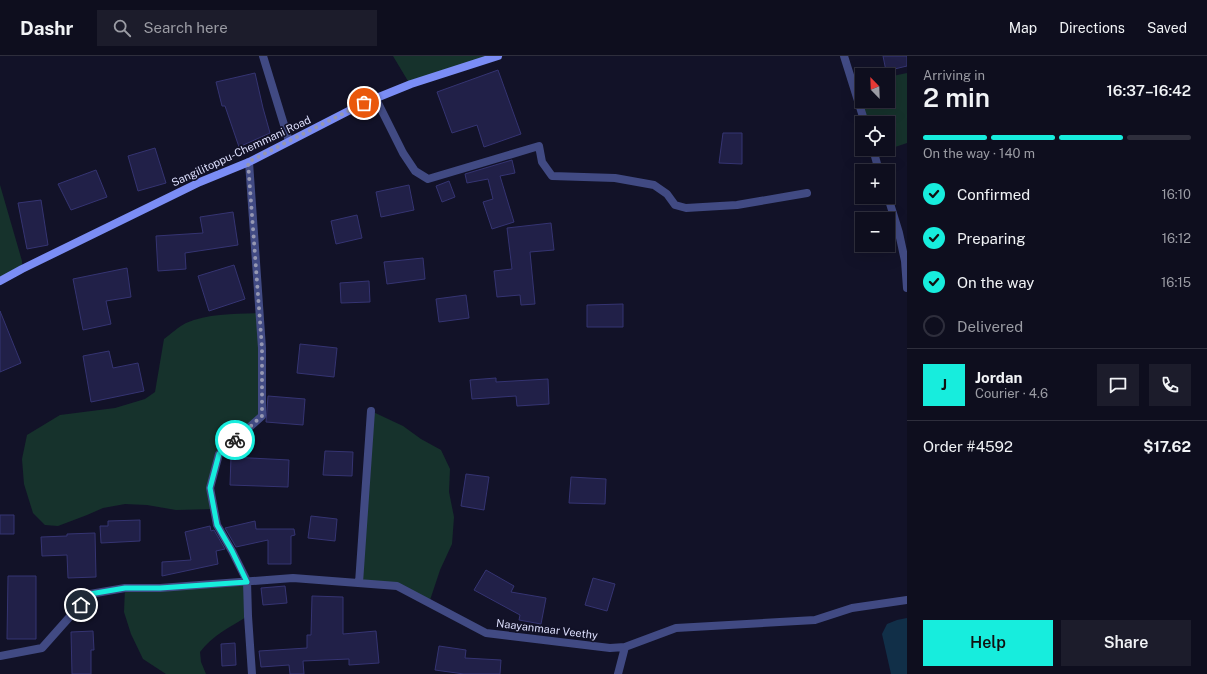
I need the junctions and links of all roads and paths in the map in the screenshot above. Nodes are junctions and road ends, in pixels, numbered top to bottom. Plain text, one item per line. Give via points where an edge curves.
1 (263, 56) edge
2 (498, 56) edge
3 (844, 56) edge
4 (376, 99) junction
5 (863, 116) edge
6 (289, 142) junction
7 (248, 162) junction
8 (807, 193) dead end
9 (890, 204) edge
10 (0, 282) edge
11 (907, 288) edge
12 (371, 412) dead end
13 (247, 582) junction
14 (359, 583) junction
15 (907, 600) edge
16 (625, 647) junction
17 (0, 656) edge
18 (252, 674) edge
19 (618, 674) edge

1 - 6 street
2 - 4 main road, Sangilitoppu-Chemmani Road via 411,84
3 - 5 street
4 - 6 main road, Sangilitoppu-Chemmani Road
4 - 8 street via 403,153 415,171 428,179 539,146 542,162 552,176 615,178 654,185 675,205 686,208 737,205
6 - 7 main road, Sangilitoppu-Chemmani Road
7 - 10 main road, Sangilitoppu-Chemmani Road via 193,186
7 - 13 street via 262,348 262,416 219,454 210,488 217,525
9 - 11 street via 905,261
12 - 14 street
13 - 14 street, Naayanmaar Veethy via 293,578
13 - 17 street, Naayanmaar Veethy via 125,588 90,594 42,648
13 - 18 street
14 - 16 street, Naayanmaar Veethy via 397,586 486,633 610,648
15 - 16 street, Naayanmaar Veethy via 852,608 815,620 676,628
16 - 19 street

